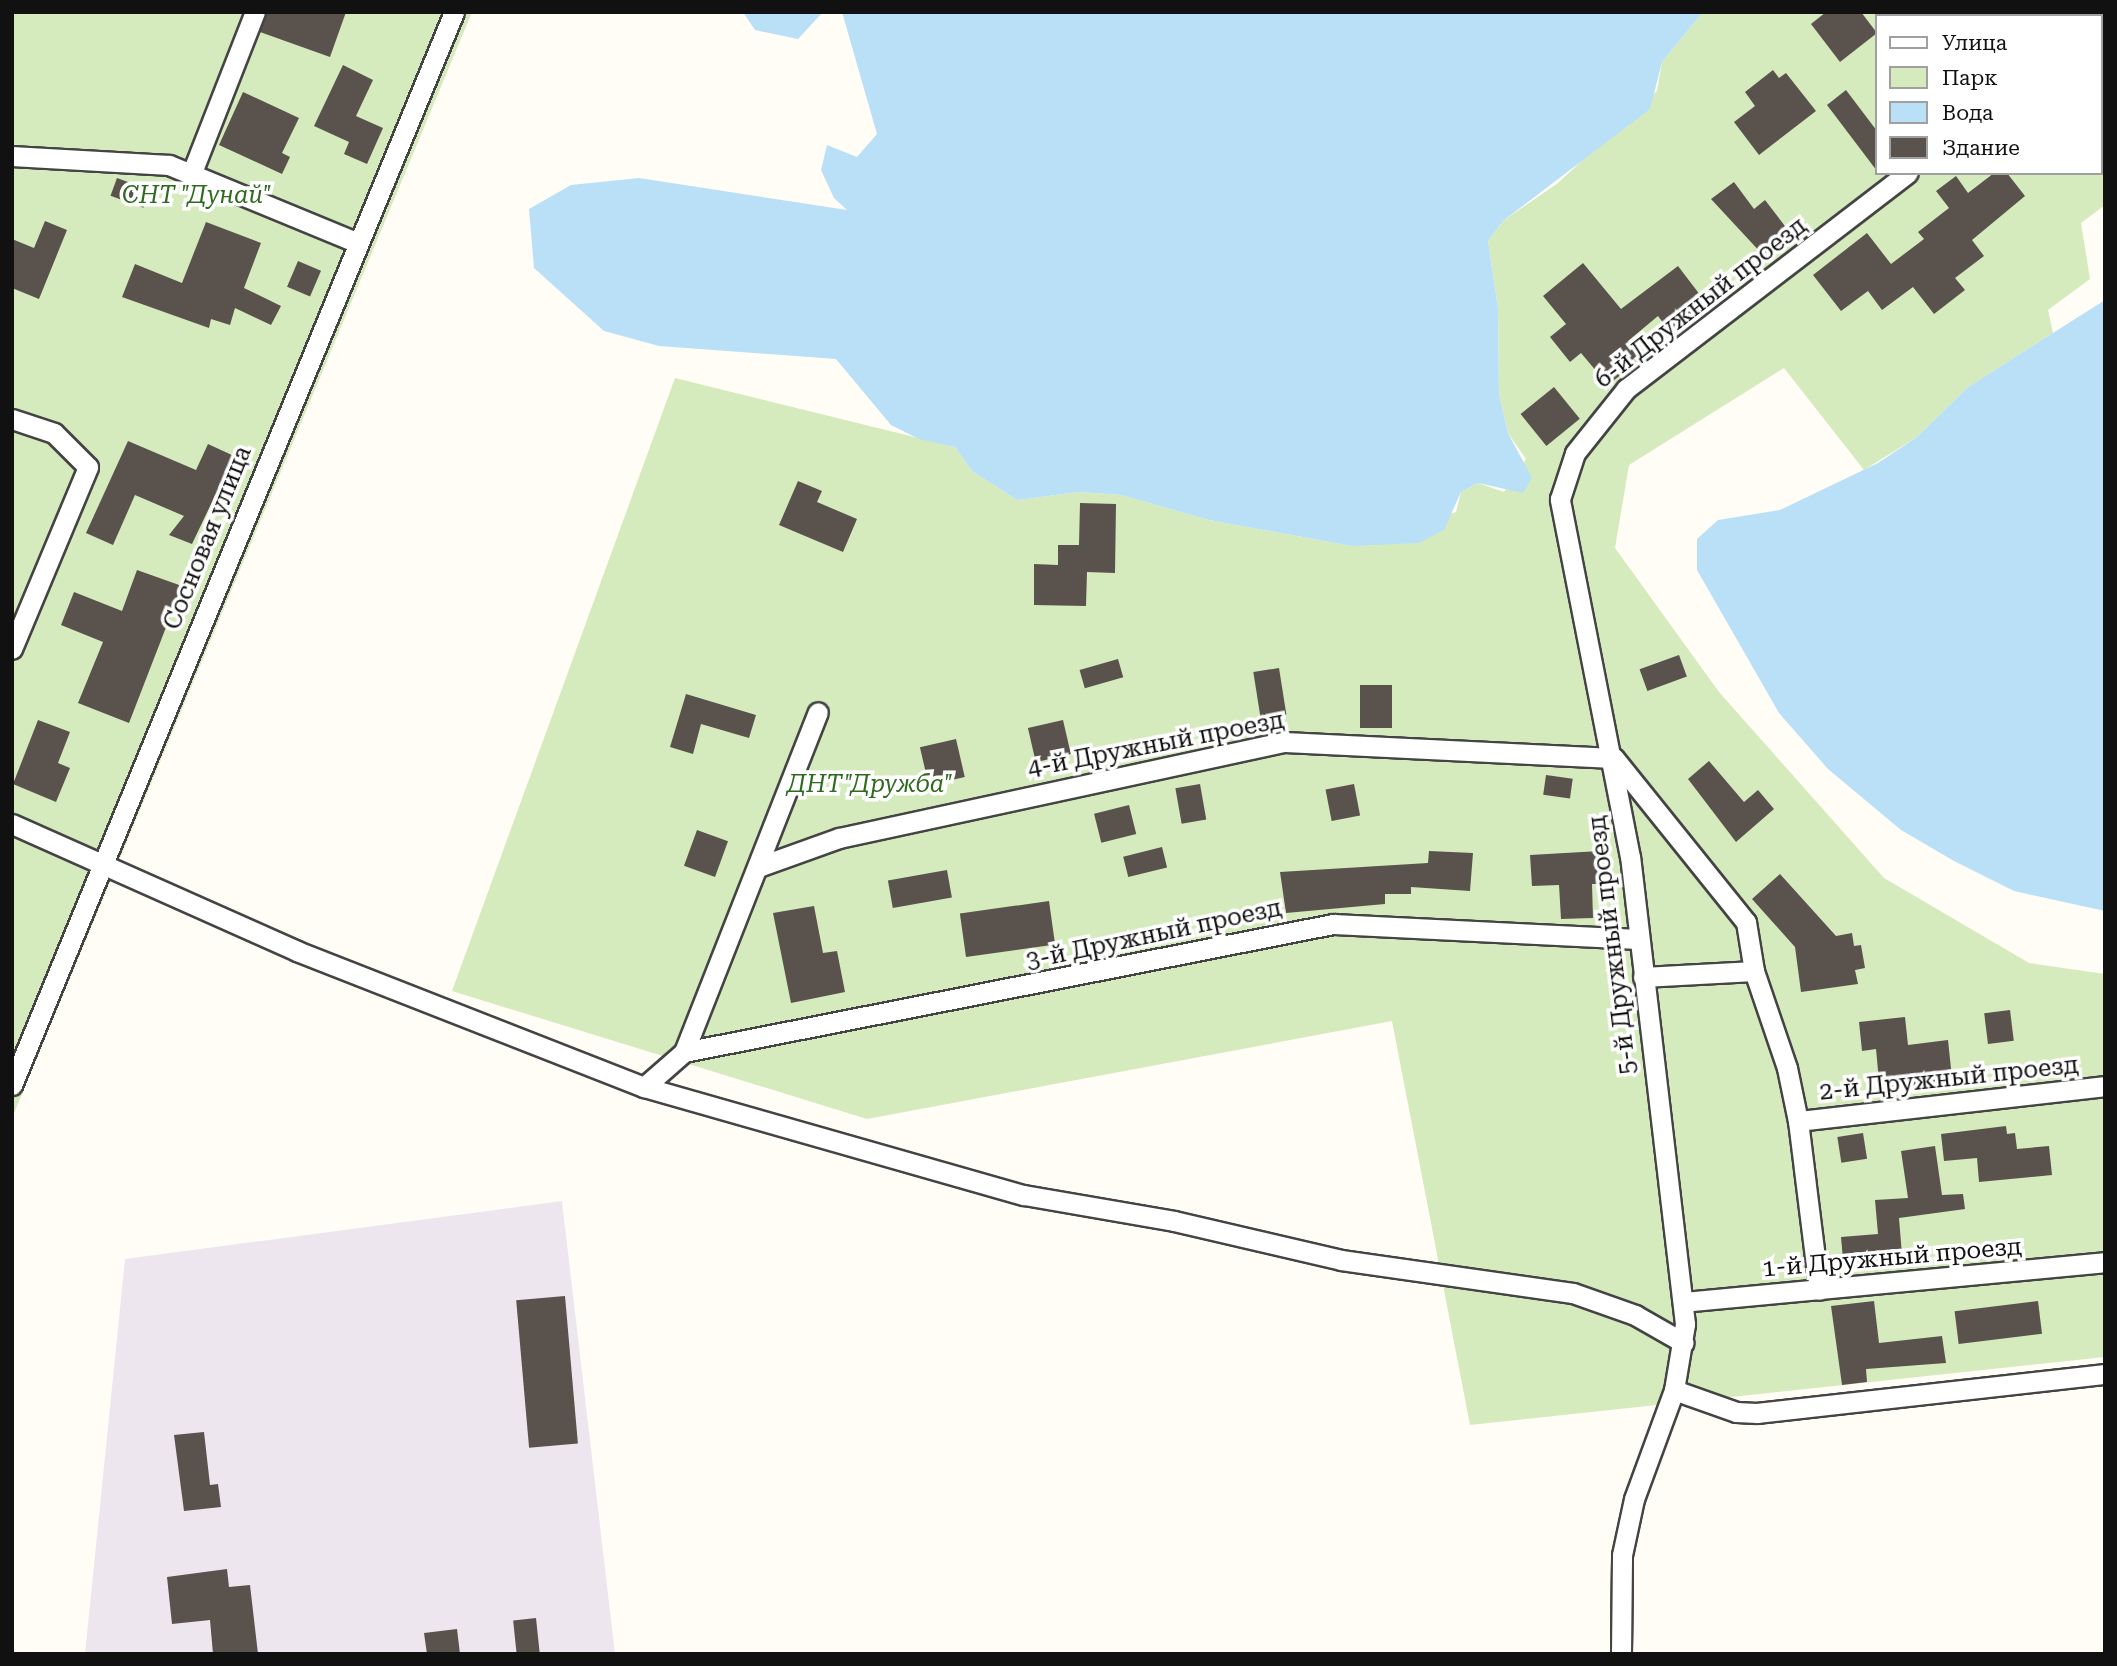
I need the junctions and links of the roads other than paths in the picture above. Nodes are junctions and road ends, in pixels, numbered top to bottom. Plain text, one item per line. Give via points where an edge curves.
1 (256, 12) edge
2 (454, 12) edge
3 (12, 156) edge
4 (191, 175) junction
5 (1905, 175) edge
6 (356, 242) junction
7 (12, 419) edge
8 (1560, 499) joint
9 (12, 649) edge
10 (818, 712) dead end
11 (1614, 758) junction
12 (12, 824) edge
13 (105, 864) junction
14 (758, 867) junction
15 (1639, 939) junction
16 (1754, 971) junction
17 (1643, 977) junction
18 (684, 1052) junction
19 (12, 1085) edge
20 (2105, 1086) edge
21 (644, 1087) junction
22 (1798, 1121) junction
23 (2105, 1262) edge
24 (1819, 1290) junction
25 (1683, 1302) junction
26 (1684, 1343) junction
27 (2105, 1374) edge
28 (1674, 1390) junction
29 (1621, 1654) edge

1 - 4 street
2 - 6 street, Сосновая улица
3 - 4 street via 169,165
4 - 6 street
5 - 8 street, 6-й Дружный проезд via 1626,389 1575,453
6 - 13 street, Сосновая улица
7 - 9 street via 54,433 88,467
8 - 11 street, 5-й Дружный проезд via 1564,541
10 - 14 street
11 - 14 street, 4-й Дружный проезд via 1284,742 839,838
11 - 15 street, 5-й Дружный проезд
11 - 16 street via 1739,908
12 - 13 street
13 - 19 street, Сосновая улица
13 - 21 street via 297,951
14 - 18 street
15 - 17 street, 5-й Дружный проезд
15 - 18 street, 3-й Дружный проезд via 1332,923
16 - 17 street
16 - 22 street via 1787,1068
17 - 25 street, 5-й Дружный проезд
18 - 21 street
20 - 22 street, 2-й Дружный проезд
21 - 26 street via 1024,1195 1174,1221 1340,1259 1573,1293 1635,1315
22 - 24 street
23 - 24 street, 1-й Дружный проезд
24 - 25 street, 1-й Дружный проезд
25 - 26 street, 5-й Дружный проезд
26 - 28 street, 5-й Дружный проезд
27 - 28 street via 1757,1413 1736,1412
28 - 29 street, 5-й Дружный проезд via 1631,1510 1622,1555

